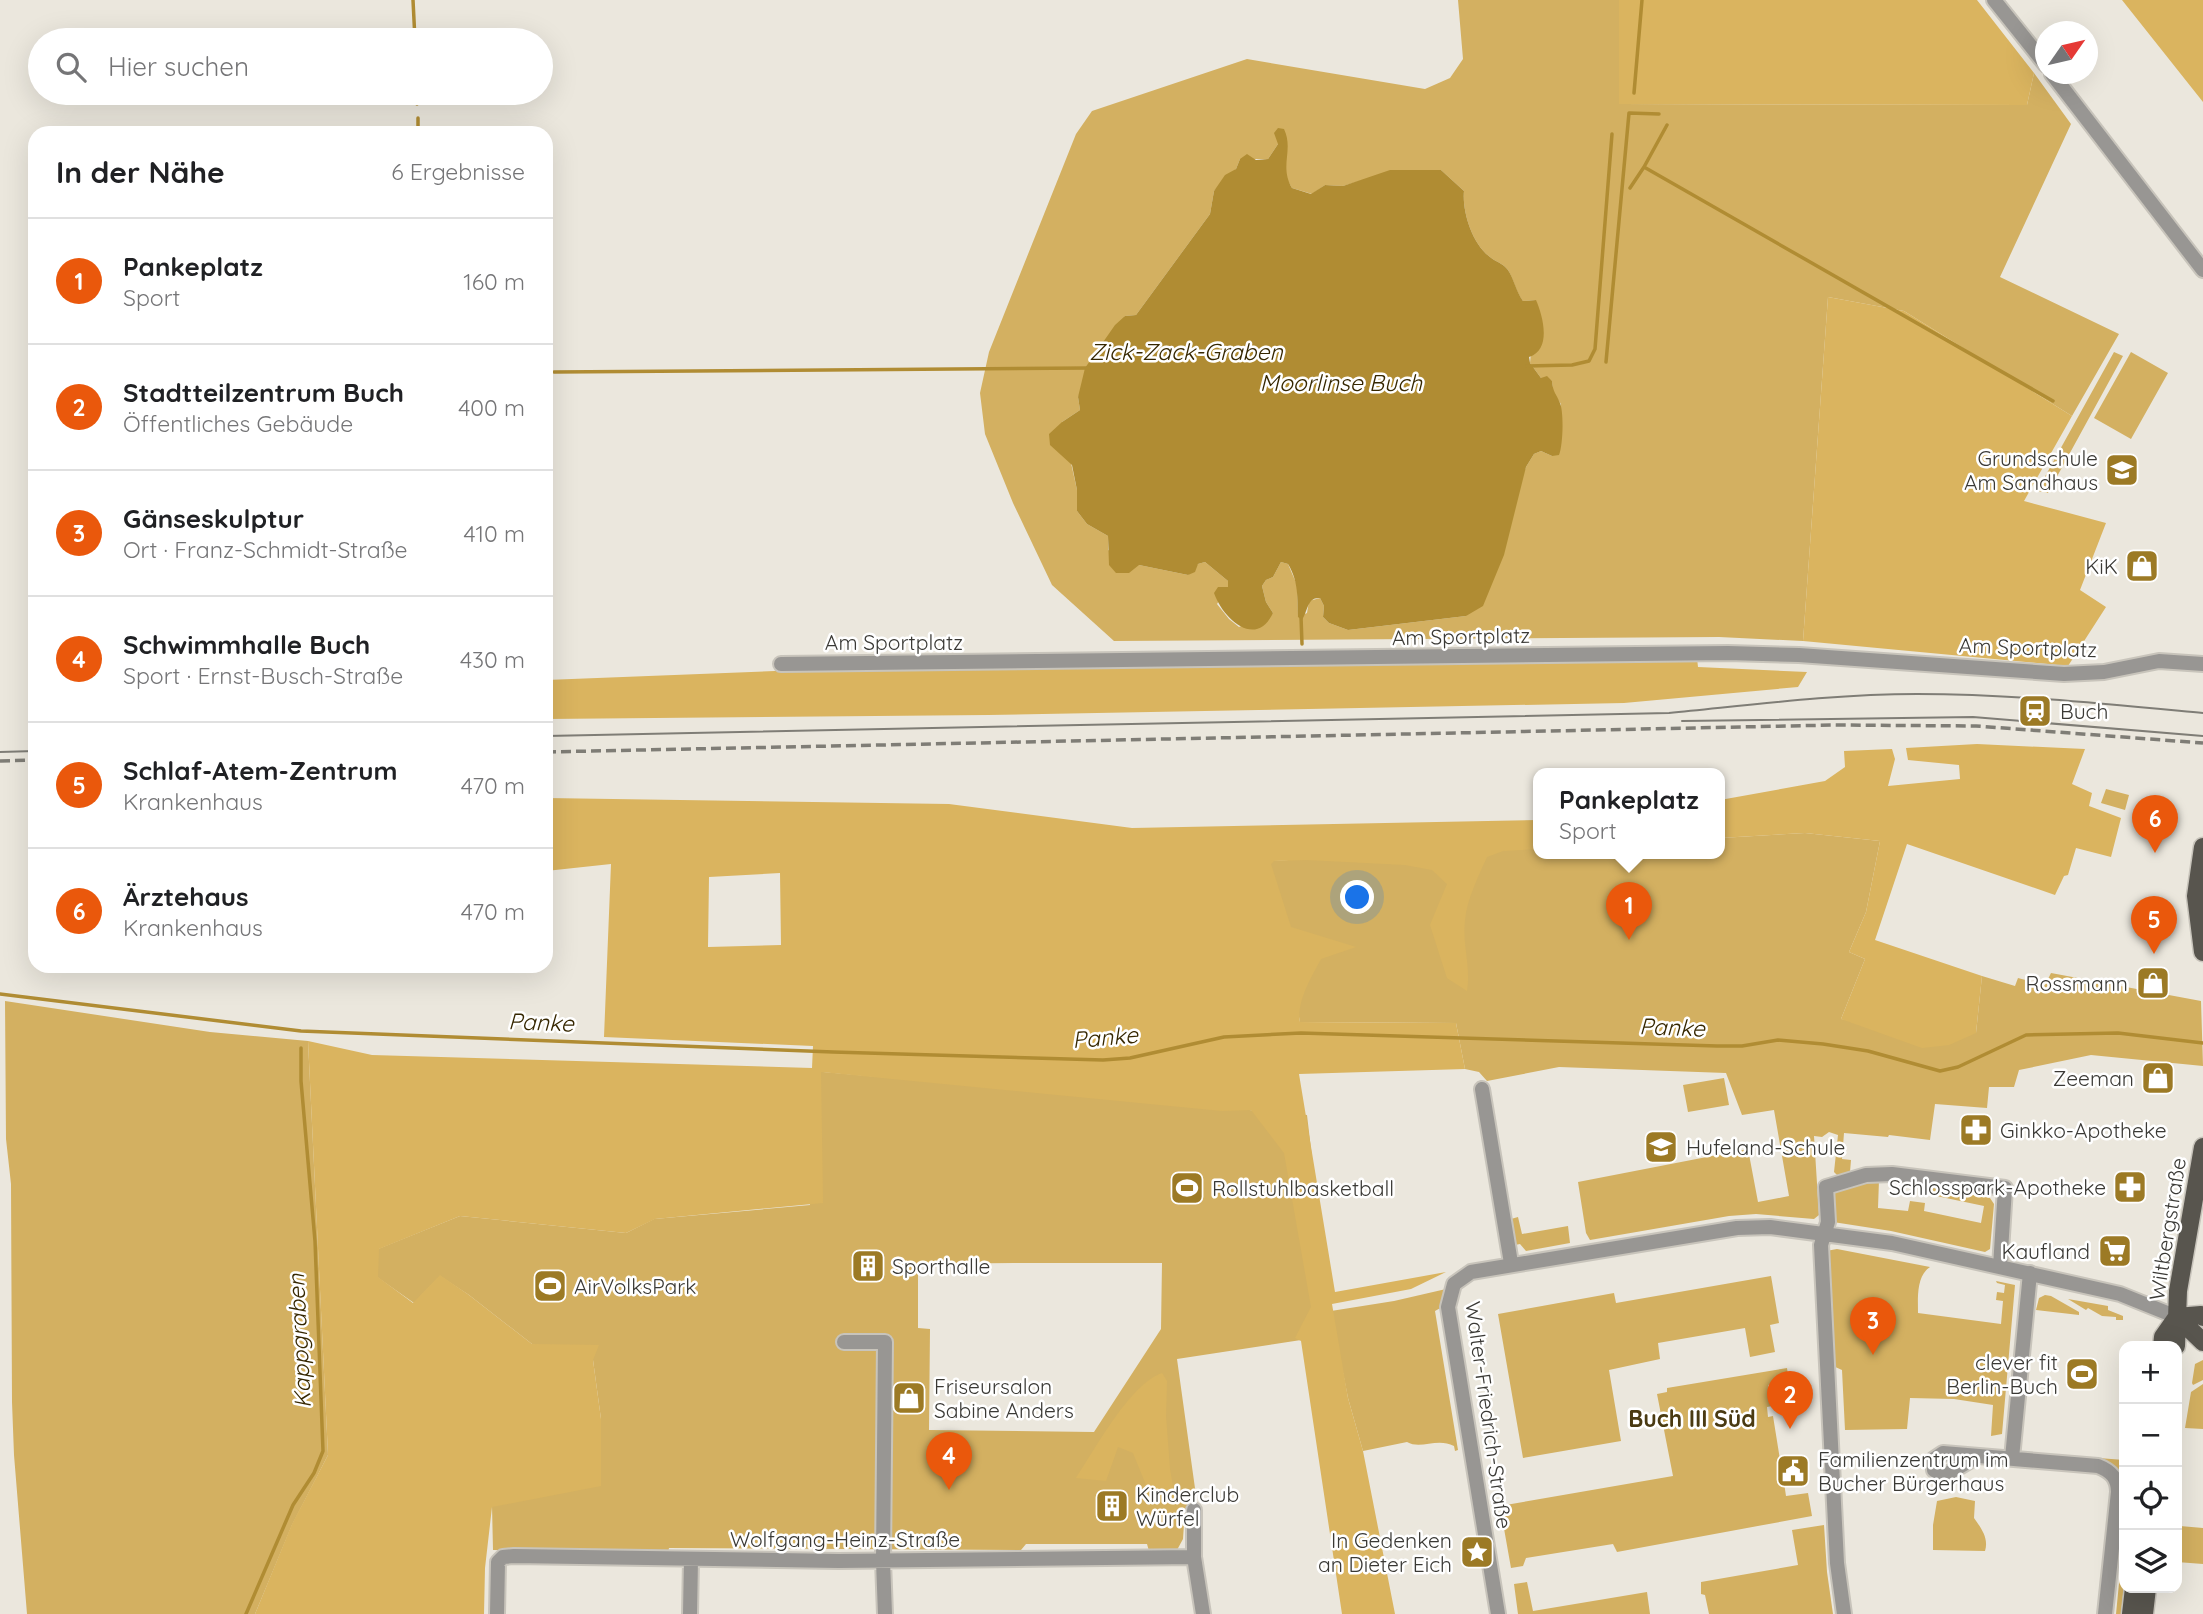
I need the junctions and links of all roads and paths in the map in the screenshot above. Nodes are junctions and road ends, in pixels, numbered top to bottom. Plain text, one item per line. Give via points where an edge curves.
1 (1994, 0) edge
2 (2035, 51) edge
3 (2060, 84) edge
4 (2203, 270) edge
5 (781, 664) dead end
6 (2203, 664) edge
7 (2203, 847) edge
8 (2203, 952) edge
9 (1482, 1089) dead end
10 (2203, 1147) edge
11 (1825, 1233) junction
12 (1511, 1263) junction
13 (2000, 1267) junction
14 (2030, 1273) junction
15 (2177, 1317) junction
16 (2203, 1317) edge
17 (2163, 1341) edge
18 (2176, 1341) edge
19 (844, 1342) dead end
20 (2203, 1342) edge
21 (1976, 1457) dead end
22 (2012, 1458) junction
23 (1194, 1510) dead end
24 (1194, 1557) junction
25 (691, 1559) junction
26 (883, 1561) junction
27 (2133, 1593) edge
28 (2146, 1593) edge
29 (497, 1614) edge
30 (690, 1614) edge
31 (886, 1614) edge
32 (1203, 1614) edge
33 (1498, 1614) edge
34 (1844, 1614) edge
35 (2105, 1614) edge
36 (2131, 1614) edge
37 (2144, 1614) edge

1 - 2 street
3 - 4 street
5 - 6 street, Am Sportplatz via 1728,653 2064,674 2174,660
7 - 8 main road via 2196,896
9 - 12 street
10 - 15 main road, Wiltbergstraße
11 - 12 street, Walter-Friedrich-Straße via 1737,1228
11 - 13 street, Walter-Friedrich-Straße
11 - 13 street via 1826,1187 1866,1175 2005,1188
11 - 34 street via 1821,1245 1837,1563
12 - 33 street, Walter-Friedrich-Straße via 1464,1275 1454,1284 1448,1307
13 - 14 street, Walter-Friedrich-Straße
14 - 15 street, Walter-Friedrich-Straße via 2120,1294
14 - 22 street
15 - 16 main road
15 - 17 main road, Wiltbergstraße
15 - 18 main road, Wiltbergstraße
15 - 20 main road
19 - 26 street via 885,1342
21 - 22 street
22 - 35 street via 2098,1465 2114,1476 2118,1492
23 - 24 street
24 - 26 street, Wolfgang-Heinz-Straße
24 - 32 street
25 - 26 street, Wolfgang-Heinz-Straße
25 - 29 street, Wolfgang-Heinz-Straße via 503,1557 498,1562
25 - 30 street
26 - 31 street
27 - 36 main road
28 - 37 main road

